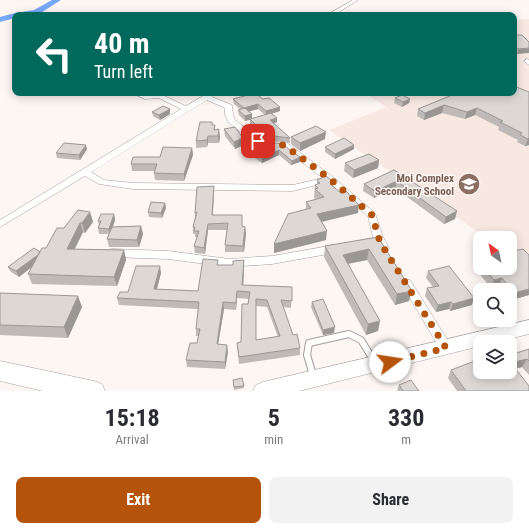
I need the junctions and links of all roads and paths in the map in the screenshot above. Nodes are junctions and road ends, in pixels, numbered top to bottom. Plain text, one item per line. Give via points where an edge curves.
1 (356, 0) edge
2 (335, 12) edge
3 (142, 96) edge
4 (160, 96) edge
5 (160, 96) edge
6 (208, 96) edge
7 (212, 96) edge
8 (186, 109) junction
9 (86, 173) junction
10 (330, 179) junction
11 (0, 224) edge
12 (349, 247) edge
13 (102, 252) edge
14 (388, 255) edge
15 (401, 275) edge
16 (529, 327) edge
17 (446, 348) junction
18 (376, 365) junction
19 (0, 370) edge
20 (338, 374) junction
21 (314, 379) junction
22 (69, 388) edge
23 (94, 391) edge
24 (263, 391) edge
25 (285, 391) edge

1 - 2 street
3 - 5 street
4 - 8 street
6 - 8 street
7 - 10 street via 229,107 232,120 261,143 284,145
8 - 9 street
9 - 10 street via 102,182 133,186 293,188
9 - 11 street
10 - 14 street via 372,215 376,243
12 - 13 street via 272,260 229,263 168,254
15 - 17 street
16 - 17 main road
17 - 18 main road
18 - 20 main road
18 - 21 lane via 361,340 349,334 309,342 308,355
19 - 22 highway
20 - 21 main road
20 - 25 main road
21 - 24 main road
22 - 23 highway

